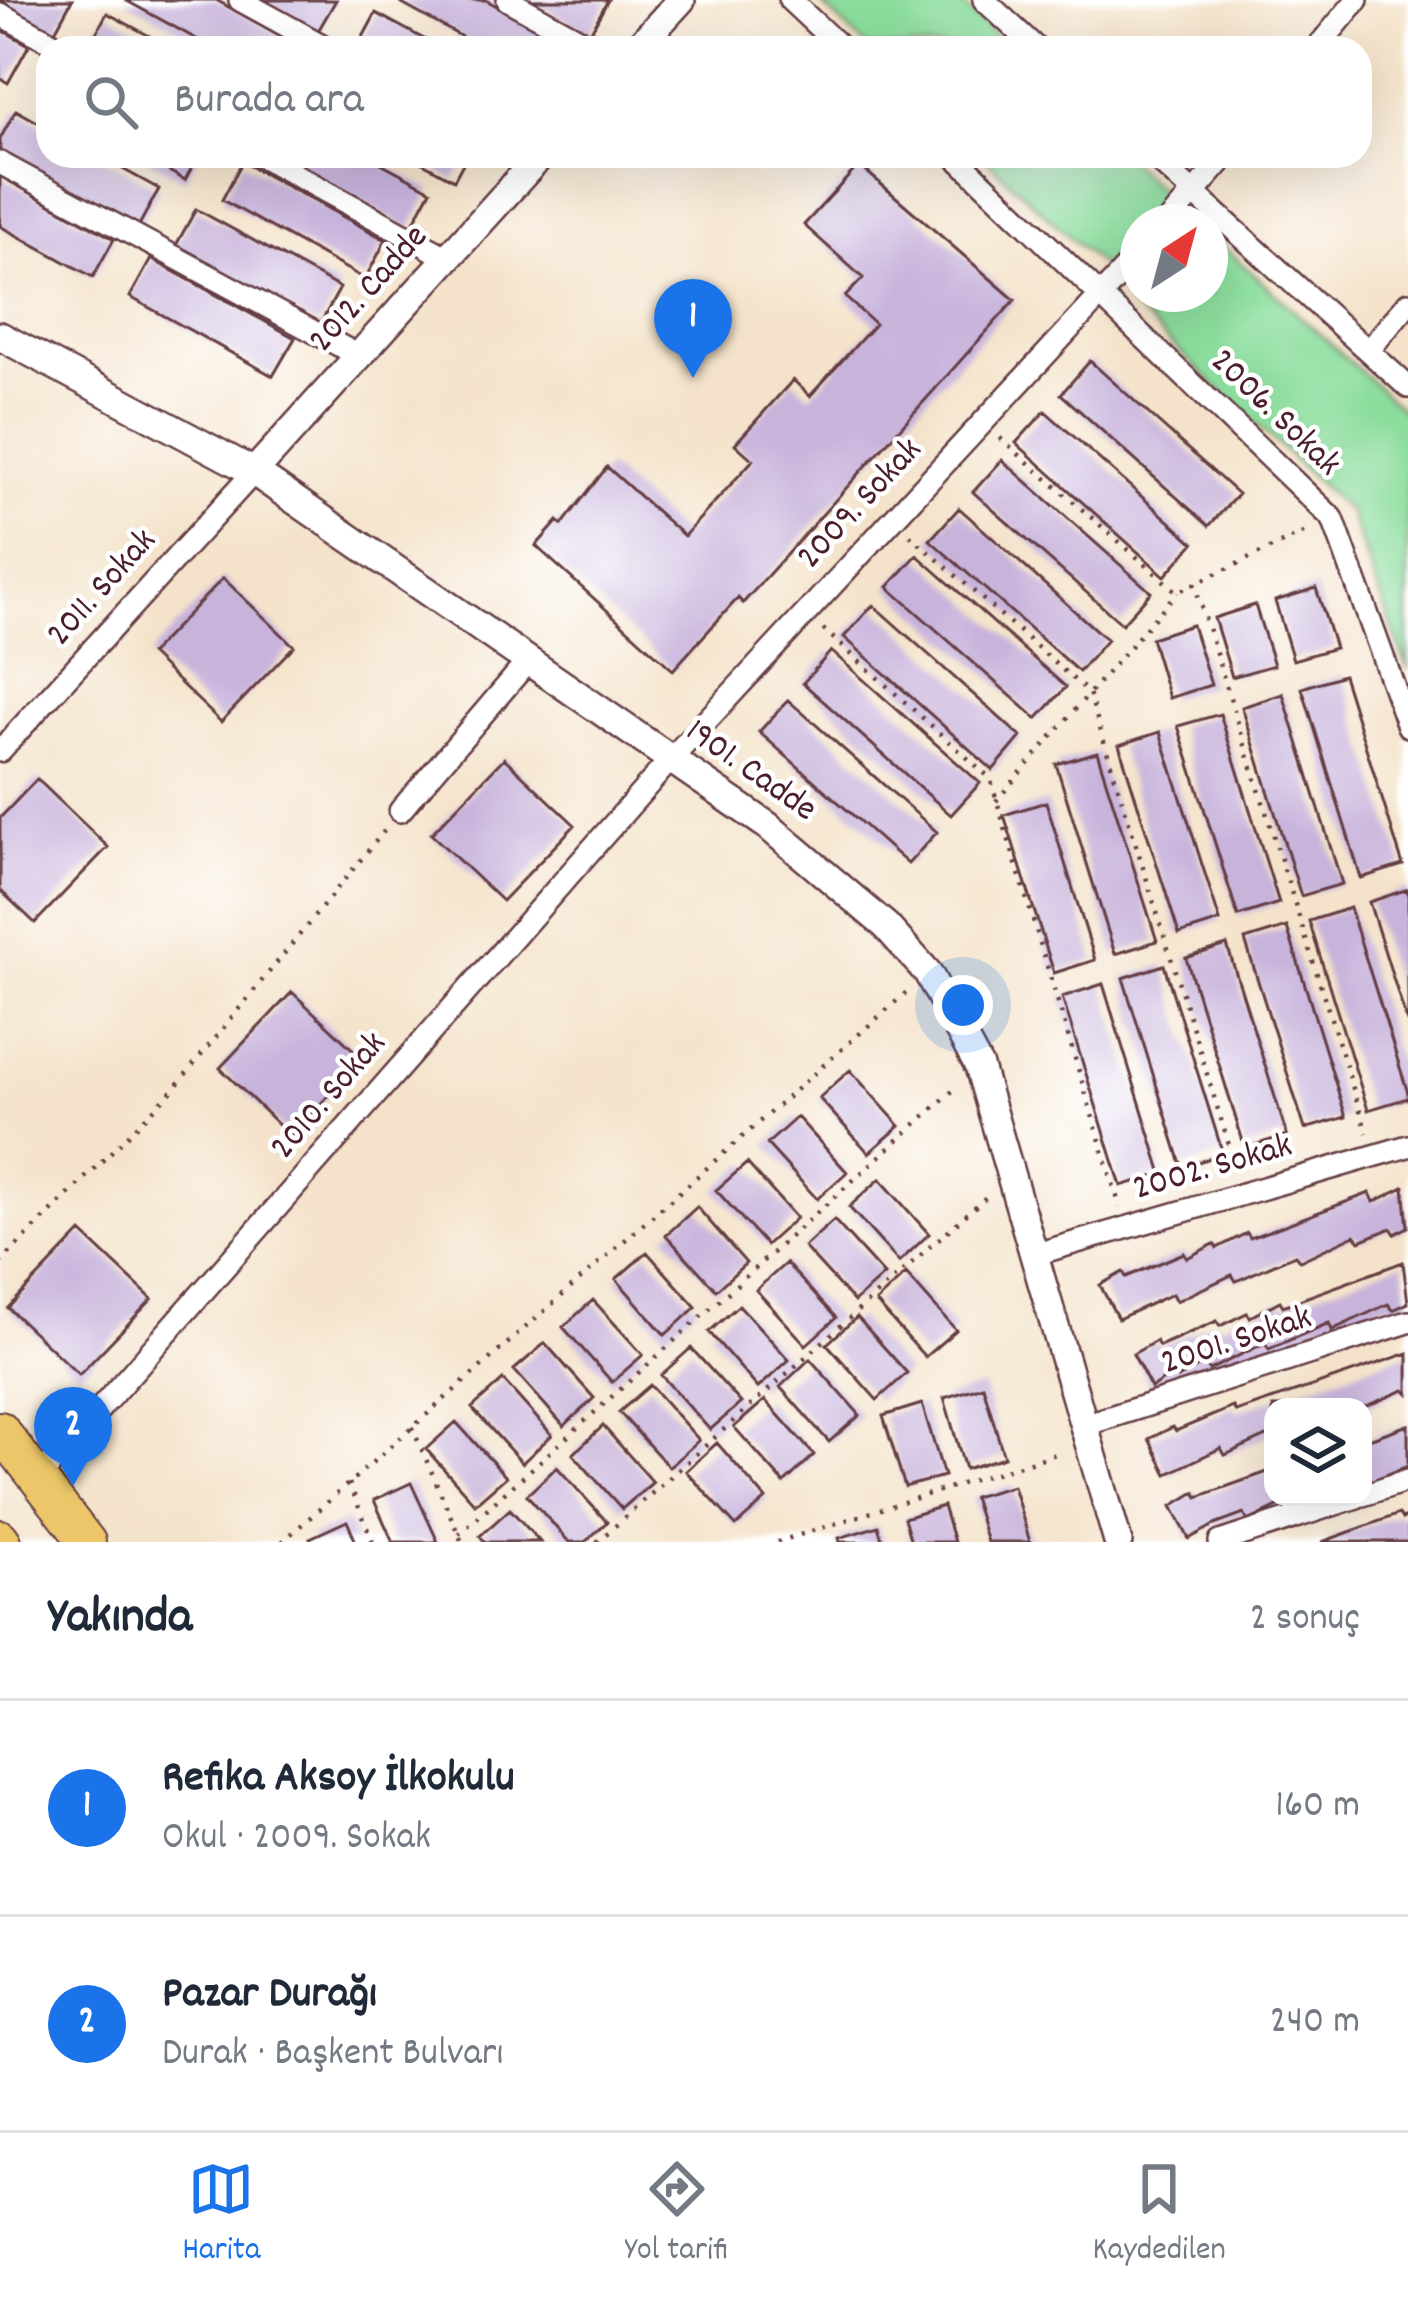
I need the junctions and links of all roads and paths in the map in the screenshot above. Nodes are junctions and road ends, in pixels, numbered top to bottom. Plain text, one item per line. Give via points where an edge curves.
1 (240, 0) edge
2 (508, 0) edge
3 (681, 0) edge
4 (790, 0) edge
5 (984, 0) edge
6 (1357, 0) edge
7 (0, 14) edge
8 (40, 36) edge
9 (305, 36) edge
10 (573, 36) edge
11 (648, 36) edge
12 (828, 36) edge
13 (1023, 36) edge
14 (1327, 36) edge
15 (0, 163) edge
16 (283, 168) edge
17 (524, 168) edge
18 (968, 168) edge
19 (1166, 168) edge
20 (1216, 168) edge
21 (1194, 194) junction
22 (1185, 204) edge
23 (448, 258) junction
24 (1120, 274) edge
25 (1101, 295) junction
26 (1408, 303) edge
27 (0, 337) edge
28 (1368, 351) junction
29 (359, 356) junction
30 (1408, 387) edge
31 (982, 423) junction
32 (254, 472) junction
33 (893, 519) junction
34 (1334, 519) junction
35 (1194, 583) junction
36 (1177, 592) junction
37 (805, 614) junction
38 (528, 661) junction
39 (1088, 693) junction
40 (1408, 726) edge
41 (0, 751) edge
42 (670, 760) junction
43 (993, 804) junction
44 (400, 812) joint
45 (928, 973) junction
46 (979, 1067) junction
47 (1408, 1146) edge
48 (1375, 1156) junction
49 (1013, 1173) junction
50 (1245, 1194) junction
51 (1126, 1228) junction
52 (1036, 1254) junction
53 (0, 1263) edge
54 (1408, 1322) edge
55 (412, 1427) junction
56 (0, 1430) edge
57 (1088, 1434) junction
58 (40, 1477) junction
59 (1408, 1480) edge
60 (349, 1483) junction
61 (1372, 1492) edge
62 (1330, 1506) edge
63 (291, 1534) junction
64 (459, 1534) junction
65 (87, 1542) edge
66 (282, 1542) edge
67 (294, 1542) edge
68 (373, 1542) edge
69 (462, 1542) edge
70 (598, 1542) edge
71 (777, 1542) edge
72 (1118, 1542) edge
73 (1220, 1542) edge

1 - 9 street
2 - 10 street
3 - 11 street
4 - 12 street
5 - 13 street
6 - 14 street
7 - 8 street
15 - 29 street
16 - 23 street
17 - 23 street, 2012. Cadde
18 - 25 street, 2006. Sokak
19 - 21 street
20 - 21 street
21 - 22 street
21 - 28 street
23 - 29 street, 2012. Cadde
24 - 25 street, 2009. Sokak
25 - 31 street, 2009. Sokak
25 - 34 street, 2006. Sokak
26 - 28 street
27 - 32 street, 1901. Cadde
28 - 30 street
29 - 32 street, 2012. Cadde
31 - 33 street, 2009. Sokak
31 - 36 path
32 - 38 street, 1901. Cadde
32 - 41 street, 2011. Sokak
33 - 37 street, 2009. Sokak
33 - 39 path
34 - 35 path
34 - 40 street, 2006. Sokak
35 - 36 path
35 - 48 path
36 - 39 path
37 - 42 street, 2009. Sokak
37 - 43 path via 990,778
38 - 42 street, 1901. Cadde
38 - 44 street
39 - 43 path
39 - 50 path
42 - 45 street, 1901. Cadde via 848,890
42 - 58 street, 2010. Sokak
43 - 51 path
44 - 53 path via 172,1091
45 - 46 street, 1901. Cadde
45 - 55 path
46 - 49 street, 1901. Cadde
46 - 64 path
47 - 48 street, 2002. Sokak
48 - 50 street, 2002. Sokak
49 - 52 street, 1901. Cadde
49 - 70 path
50 - 51 street, 2002. Sokak
51 - 52 street, 2002. Sokak
52 - 57 street, 1901. Cadde
54 - 57 street, 2001. Sokak
55 - 60 path
55 - 64 path
56 - 58 main road
57 - 71 path
57 - 72 street, 1901. Cadde
58 - 65 main road
59 - 61 street
60 - 63 path
60 - 68 path
62 - 73 street
63 - 66 path
63 - 67 path
64 - 69 path

